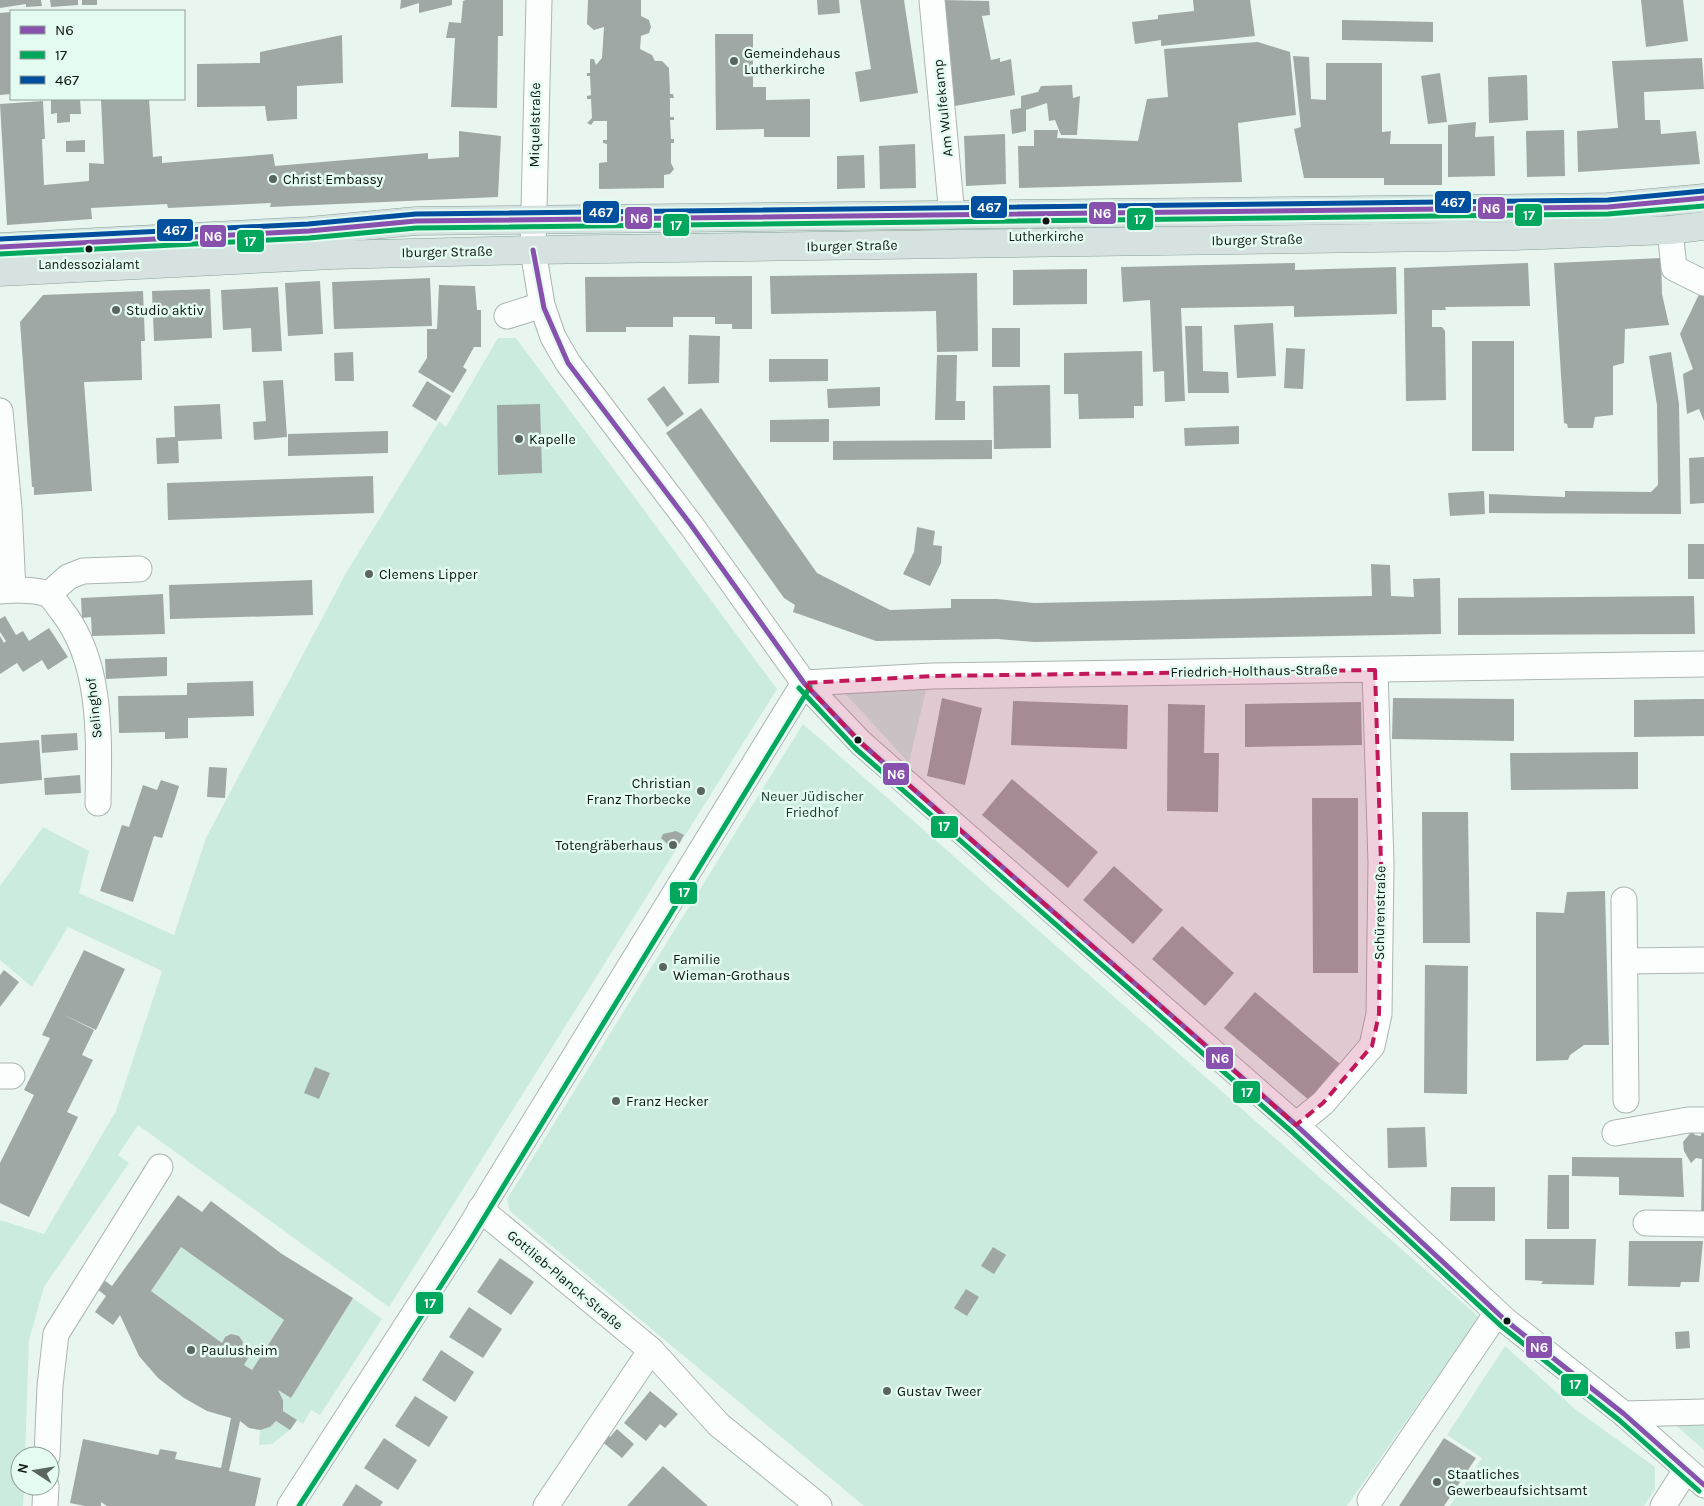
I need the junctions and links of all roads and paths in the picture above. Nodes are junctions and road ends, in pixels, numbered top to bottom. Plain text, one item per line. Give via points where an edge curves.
1 (538, 0) edge
2 (932, 0) edge
3 (1704, 198) edge
4 (952, 216) junction
5 (533, 219) junction
6 (1704, 226) edge
7 (1670, 230) junction
8 (0, 247) edge
9 (533, 250) junction
10 (0, 272) edge
11 (1704, 282) edge
12 (542, 305) junction
13 (506, 316) dead end
14 (0, 411) edge
15 (1, 440) edge
16 (139, 569) dead end
17 (7, 590) edge
18 (49, 594) junction
19 (1704, 664) edge
20 (1375, 670) junction
21 (804, 683) junction
22 (98, 803) dead end
23 (1624, 900) dead end
24 (1704, 960) edge
25 (1625, 961) junction
26 (1626, 1100) dead end
27 (1704, 1120) edge
28 (1296, 1125) junction
29 (1615, 1133) dead end
30 (160, 1167) dead end
31 (480, 1209) junction
32 (1646, 1223) dead end
33 (1704, 1224) edge
34 (1497, 1313) junction
35 (651, 1350) junction
36 (1704, 1412) edge
37 (1624, 1414) junction
38 (47, 1446) edge
39 (1695, 1478) edge
40 (1370, 1500) dead end
41 (290, 1506) edge
42 (546, 1506) edge
43 (819, 1506) edge
44 (1663, 1506) edge

1 - 5 street, Miquelstraße
2 - 4 street, Am Wulfekamp
3 - 4 main road, Iburger Straße via 1579,208
4 - 5 main road, Iburger Straße
5 - 8 main road, Iburger Straße via 416,222 309,231
5 - 9 street, Miquelstraße
6 - 7 main road, Iburger Straße
7 - 9 main road, Iburger Straße via 1380,238
7 - 11 street via 1674,268
9 - 10 main road, Iburger Straße via 322,256
9 - 12 street, Miquelstraße
12 - 13 street
12 - 21 street, Miquelstraße via 568,363 691,525
14 - 15 street
15 - 17 street via 9,508
16 - 18 street via 83,571 68,577
17 - 18 street
18 - 22 street, Selinghof via 72,624 92,676 99,761
19 - 20 street, Friedrich-Holthaus-Straße
20 - 21 street, Friedrich-Holthaus-Straße via 932,676
20 - 28 street, Schürenstraße via 1381,863 1379,1014 1372,1046 1323,1103
21 - 28 street, Miquelstraße via 861,743 902,780
21 - 31 street
23 - 25 street
24 - 25 street
25 - 26 street
27 - 29 street
28 - 34 street, Miquelstraße
30 - 38 street via 56,1334
31 - 35 street, Gottlieb-Planck-Straße
31 - 41 street
32 - 33 street
34 - 37 street, Miquelstraße
34 - 40 street
35 - 42 street
35 - 43 street, Gottlieb-Planck-Straße via 719,1425
36 - 37 street
37 - 39 street, Miquelstraße
39 - 44 street

